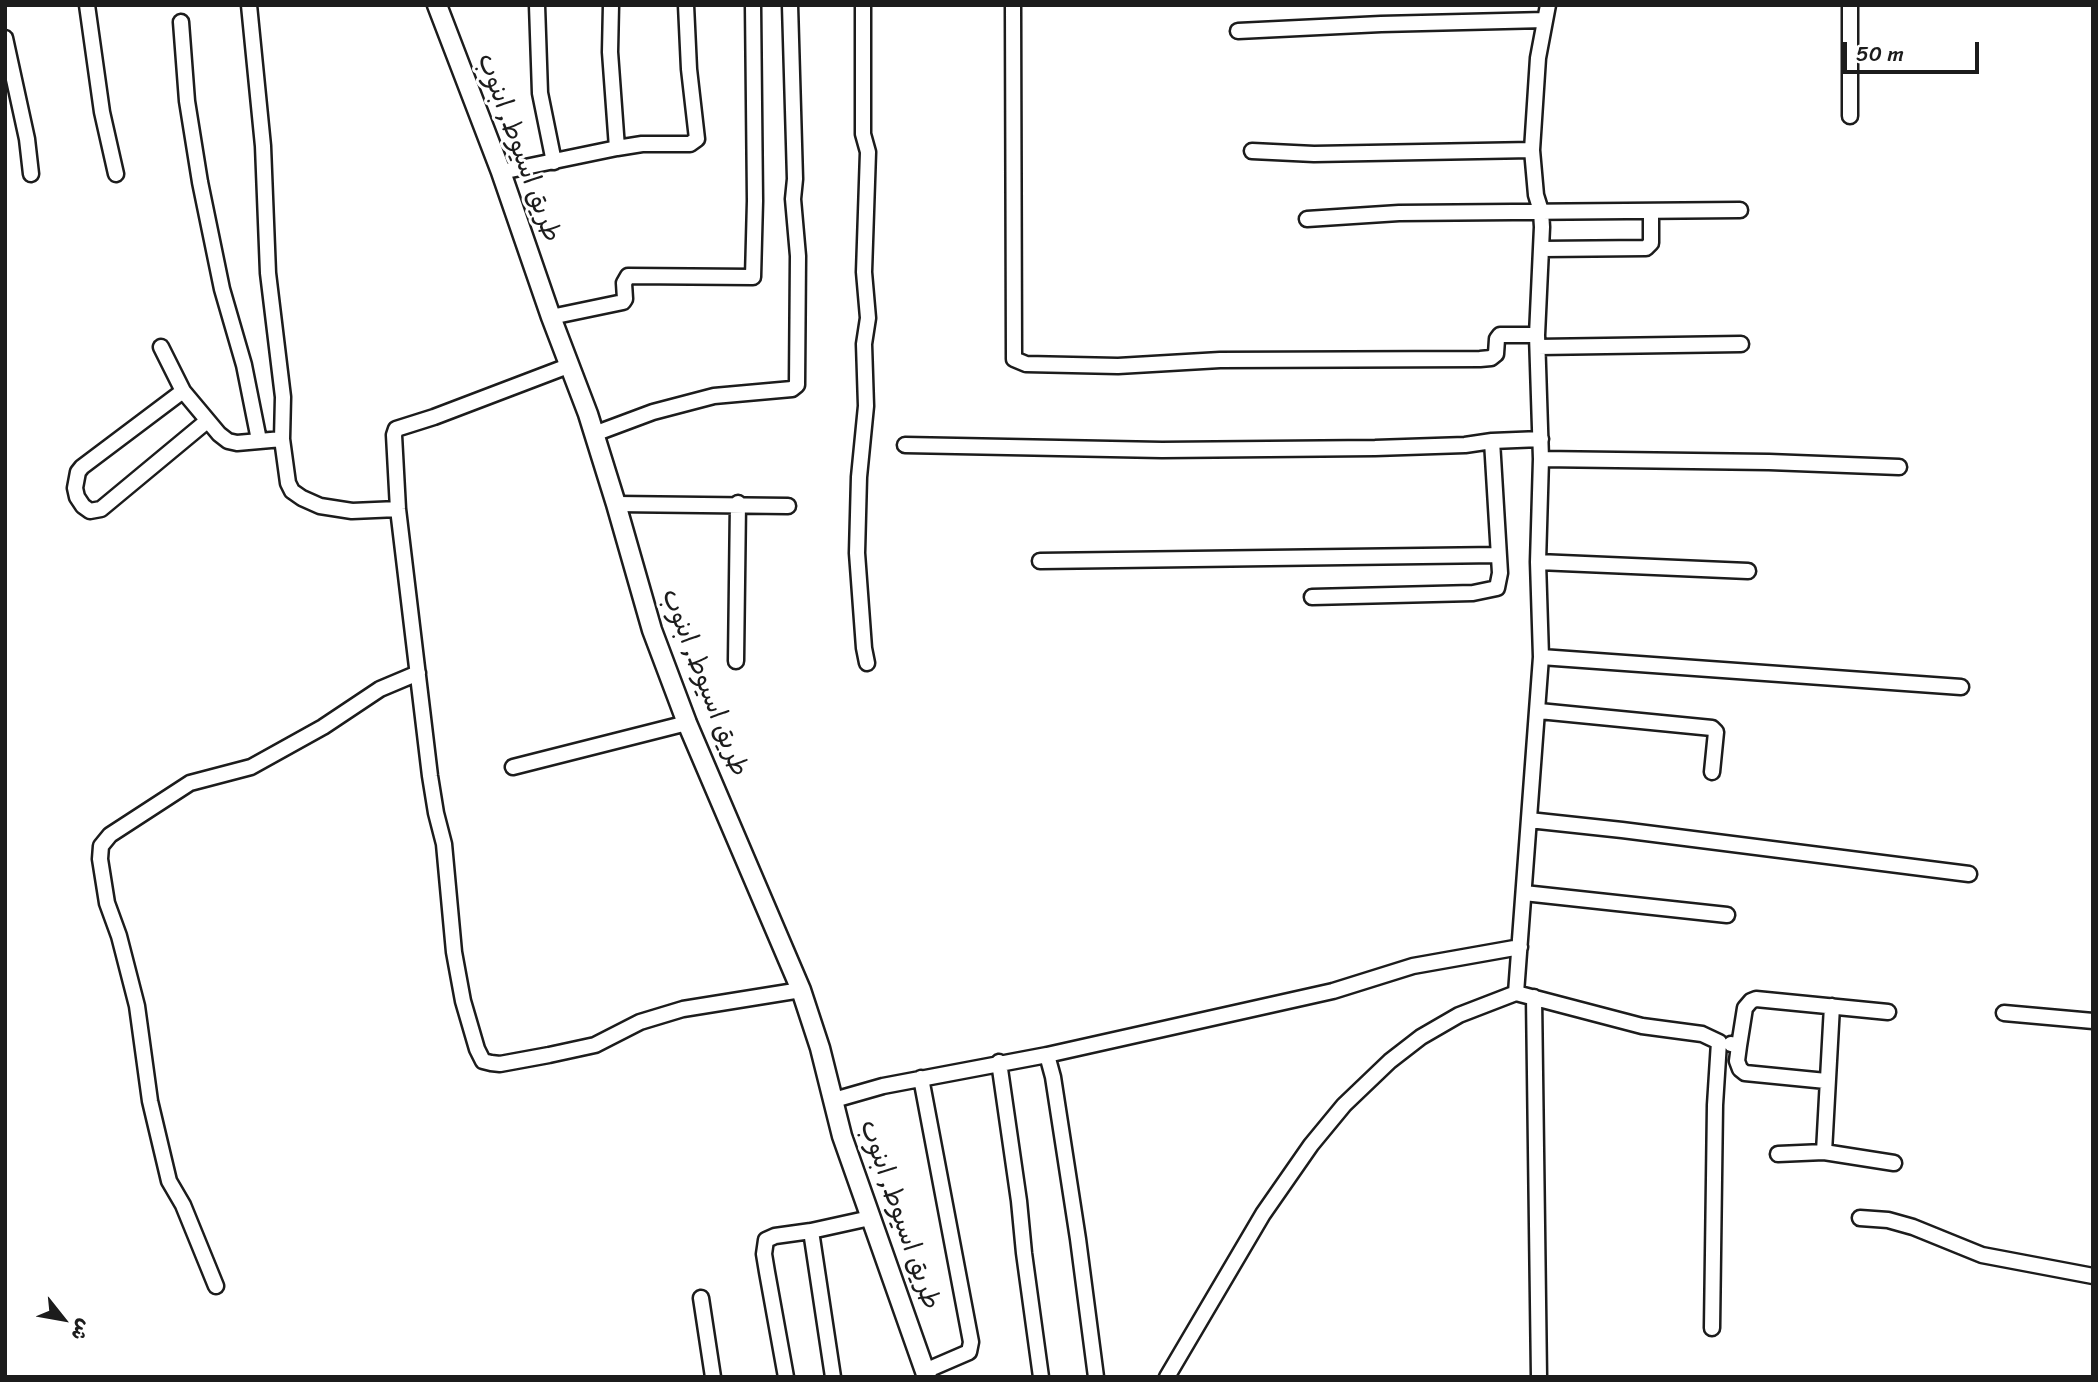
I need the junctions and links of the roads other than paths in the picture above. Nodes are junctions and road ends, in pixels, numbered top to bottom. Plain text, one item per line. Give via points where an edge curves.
1 (87, 5) edge
2 (249, 5) edge
3 (437, 5) edge
4 (537, 5) edge
5 (611, 5) edge
6 (686, 5) edge
7 (753, 5) edge
8 (790, 5) edge
9 (863, 5) edge
10 (1013, 5) edge
11 (1850, 5) edge
12 (1546, 13) edge
13 (181, 23) dead end
14 (1237, 31) dead end
15 (5, 38) edge
16 (1850, 116) dead end
17 (617, 148) junction
18 (1532, 150) junction
19 (1252, 151) dead end
20 (554, 162) junction
21 (501, 172) junction
22 (31, 174) dead end
23 (116, 174) dead end
24 (1740, 210) dead end
25 (1541, 211) junction
26 (1651, 212) junction
27 (1307, 219) dead end
28 (1542, 249) junction
29 (551, 317) junction
30 (1537, 341) junction
31 (1741, 344) dead end
32 (161, 348) dead end
33 (568, 366) junction
34 (183, 391) junction
35 (208, 421) junction
36 (594, 434) junction
37 (282, 439) junction
38 (1541, 439) junction
39 (259, 440) junction
40 (1492, 440) junction
41 (905, 445) dead end
42 (1541, 459) junction
43 (1899, 467) dead end
44 (738, 503) junction
45 (616, 504) junction
46 (788, 506) dead end
47 (398, 509) junction
48 (1498, 555) junction
49 (1040, 561) dead end
50 (1538, 562) junction
51 (1748, 571) dead end
52 (1312, 597) dead end
53 (1541, 657) junction
54 (736, 661) dead end
55 (867, 663) dead end
56 (418, 673) junction
57 (1961, 687) dead end
58 (1539, 711) junction
59 (687, 723) junction
60 (513, 767) dead end
61 (1712, 772) dead end
62 (1530, 820) junction
63 (1969, 874) dead end
64 (1524, 893) junction
65 (1727, 915) dead end
66 (1520, 947) junction
67 (801, 990) junction
68 (1516, 993) junction
69 (1534, 997) junction
70 (1832, 1006) junction
71 (1888, 1012) dead end
72 (2004, 1013) dead end
73 (2093, 1021) edge
74 (1719, 1042) junction
75 (1739, 1046) junction
76 (1047, 1055) junction
77 (999, 1062) junction
78 (921, 1078) junction
79 (1826, 1081) junction
80 (834, 1100) junction
81 (1824, 1152) junction
82 (1778, 1154) dead end
83 (1894, 1163) dead end
84 (870, 1218) junction
85 (1860, 1219) dead end
86 (811, 1231) junction
87 (2093, 1276) edge
88 (216, 1286) dead end
89 (701, 1298) dead end
90 (1712, 1328) dead end
91 (926, 1374) edge
92 (713, 1377) edge
93 (786, 1377) edge
94 (834, 1377) edge
95 (1041, 1377) edge
96 (1096, 1377) edge
97 (1167, 1377) edge
98 (1539, 1377) edge

1 - 23 street
2 - 37 street via 263,146 268,273 283,397
3 - 21 street, طريق اسيوط, ابنوب
4 - 20 street via 540,93
5 - 17 street
6 - 17 street via 697,139 690,144
7 - 29 street via 753,277 628,276 623,302
8 - 36 street via 797,386 714,396
9 - 55 street via 866,414 857,553
10 - 30 street via 1014,359 1037,365 1118,366 1220,360 1480,359 1494,356 1500,335
11 - 16 street
12 - 14 street
12 - 18 street
13 - 39 street via 202,195
15 - 22 street
17 - 20 street
18 - 19 street
18 - 25 street
20 - 21 street
21 - 29 street, طريق اسيوط, ابنوب
24 - 26 street
25 - 26 street
25 - 27 street
25 - 28 street
26 - 28 street via 1651,243 1646,248
28 - 30 street
29 - 33 street, طريق اسيوط, ابنوب
30 - 31 street
30 - 38 street
32 - 34 street
33 - 36 street, طريق اسيوط, ابنوب
33 - 47 street via 396,429
34 - 35 street
34 - 35 street via 82,467 75,488 83,506 90,511 100,509
35 - 39 street via 228,441
36 - 45 street, طريق اسيوط, ابنوب
37 - 39 street
37 - 47 street via 288,483 302,498 352,511
38 - 40 street
38 - 42 street
40 - 41 street via 1465,446 1162,450
40 - 48 street
42 - 43 street
42 - 50 street
44 - 45 street
44 - 46 street
44 - 54 street
45 - 59 street, طريق اسيوط, ابنوب via 652,630
47 - 56 street
48 - 49 street
48 - 52 street via 1499,584 1493,590
50 - 51 street
50 - 53 street
53 - 57 street
53 - 58 street
56 - 67 street via 444,844 453,952 483,1061 500,1064 595,1045 640,1022 683,1009
56 - 88 street via 380,689 251,767 190,783 110,835 102,846 107,903 137,1006 150,1101 169,1181
58 - 61 street via 1712,728 1716,732
58 - 62 street
59 - 60 street
59 - 67 street, طريق اسيوط, ابنوب
62 - 63 street
62 - 64 street
64 - 65 street
64 - 66 street
66 - 68 street
66 - 76 street via 1413,966 1333,991
67 - 80 street, طريق اسيوط, ابنوب
68 - 69 street
68 - 97 street via 1459,1015 1421,1037 1344,1105 1263,1214
69 - 74 street via 1642,1026 1702,1034
69 - 98 street
70 - 71 street
70 - 75 street via 1751,1000 1745,1008
70 - 79 street
72 - 73 street
74 - 75 street
74 - 90 street
75 - 79 street via 1737,1060 1745,1073
76 - 77 street
76 - 96 street via 1079,1239
77 - 78 street
77 - 95 street
78 - 80 street
78 - 91 street via 971,1342 969,1352
79 - 81 street
80 - 84 street, طريق اسيوط, ابنوب
81 - 82 street
81 - 83 street
84 - 86 street
84 - 91 street, طريق اسيوط, ابنوب
85 - 87 street via 1913,1227 1982,1255
86 - 93 street via 770,1237 764,1245
86 - 94 street
89 - 92 street

